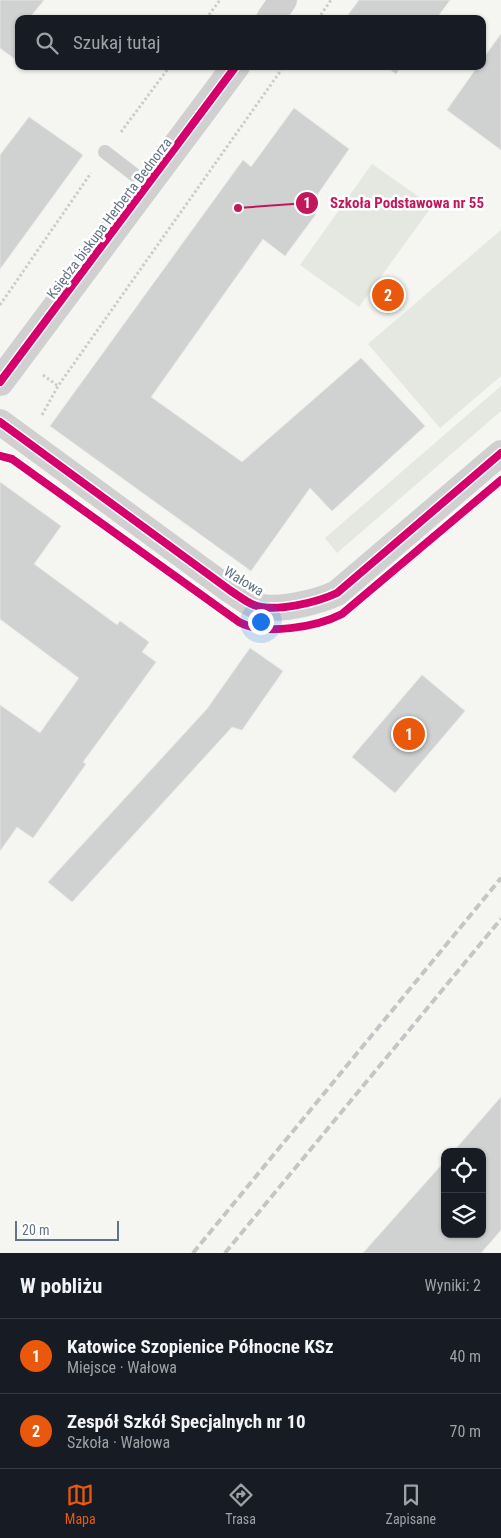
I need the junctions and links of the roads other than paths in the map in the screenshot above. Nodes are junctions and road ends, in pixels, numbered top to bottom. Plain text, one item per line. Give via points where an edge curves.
1 (284, 0) edge
2 (273, 15) edge
3 (233, 70) edge
4 (105, 152) road end
5 (148, 186) junction
6 (0, 382) edge
7 (0, 422) edge
8 (501, 453) edge

1 - 2 street
3 - 5 street, Księdza biskupa Herberta Bednorza
4 - 5 lane
5 - 6 street, Księdza biskupa Herberta Bednorza
7 - 8 street, Wałowa via 231,591 265,608 314,603 337,593

